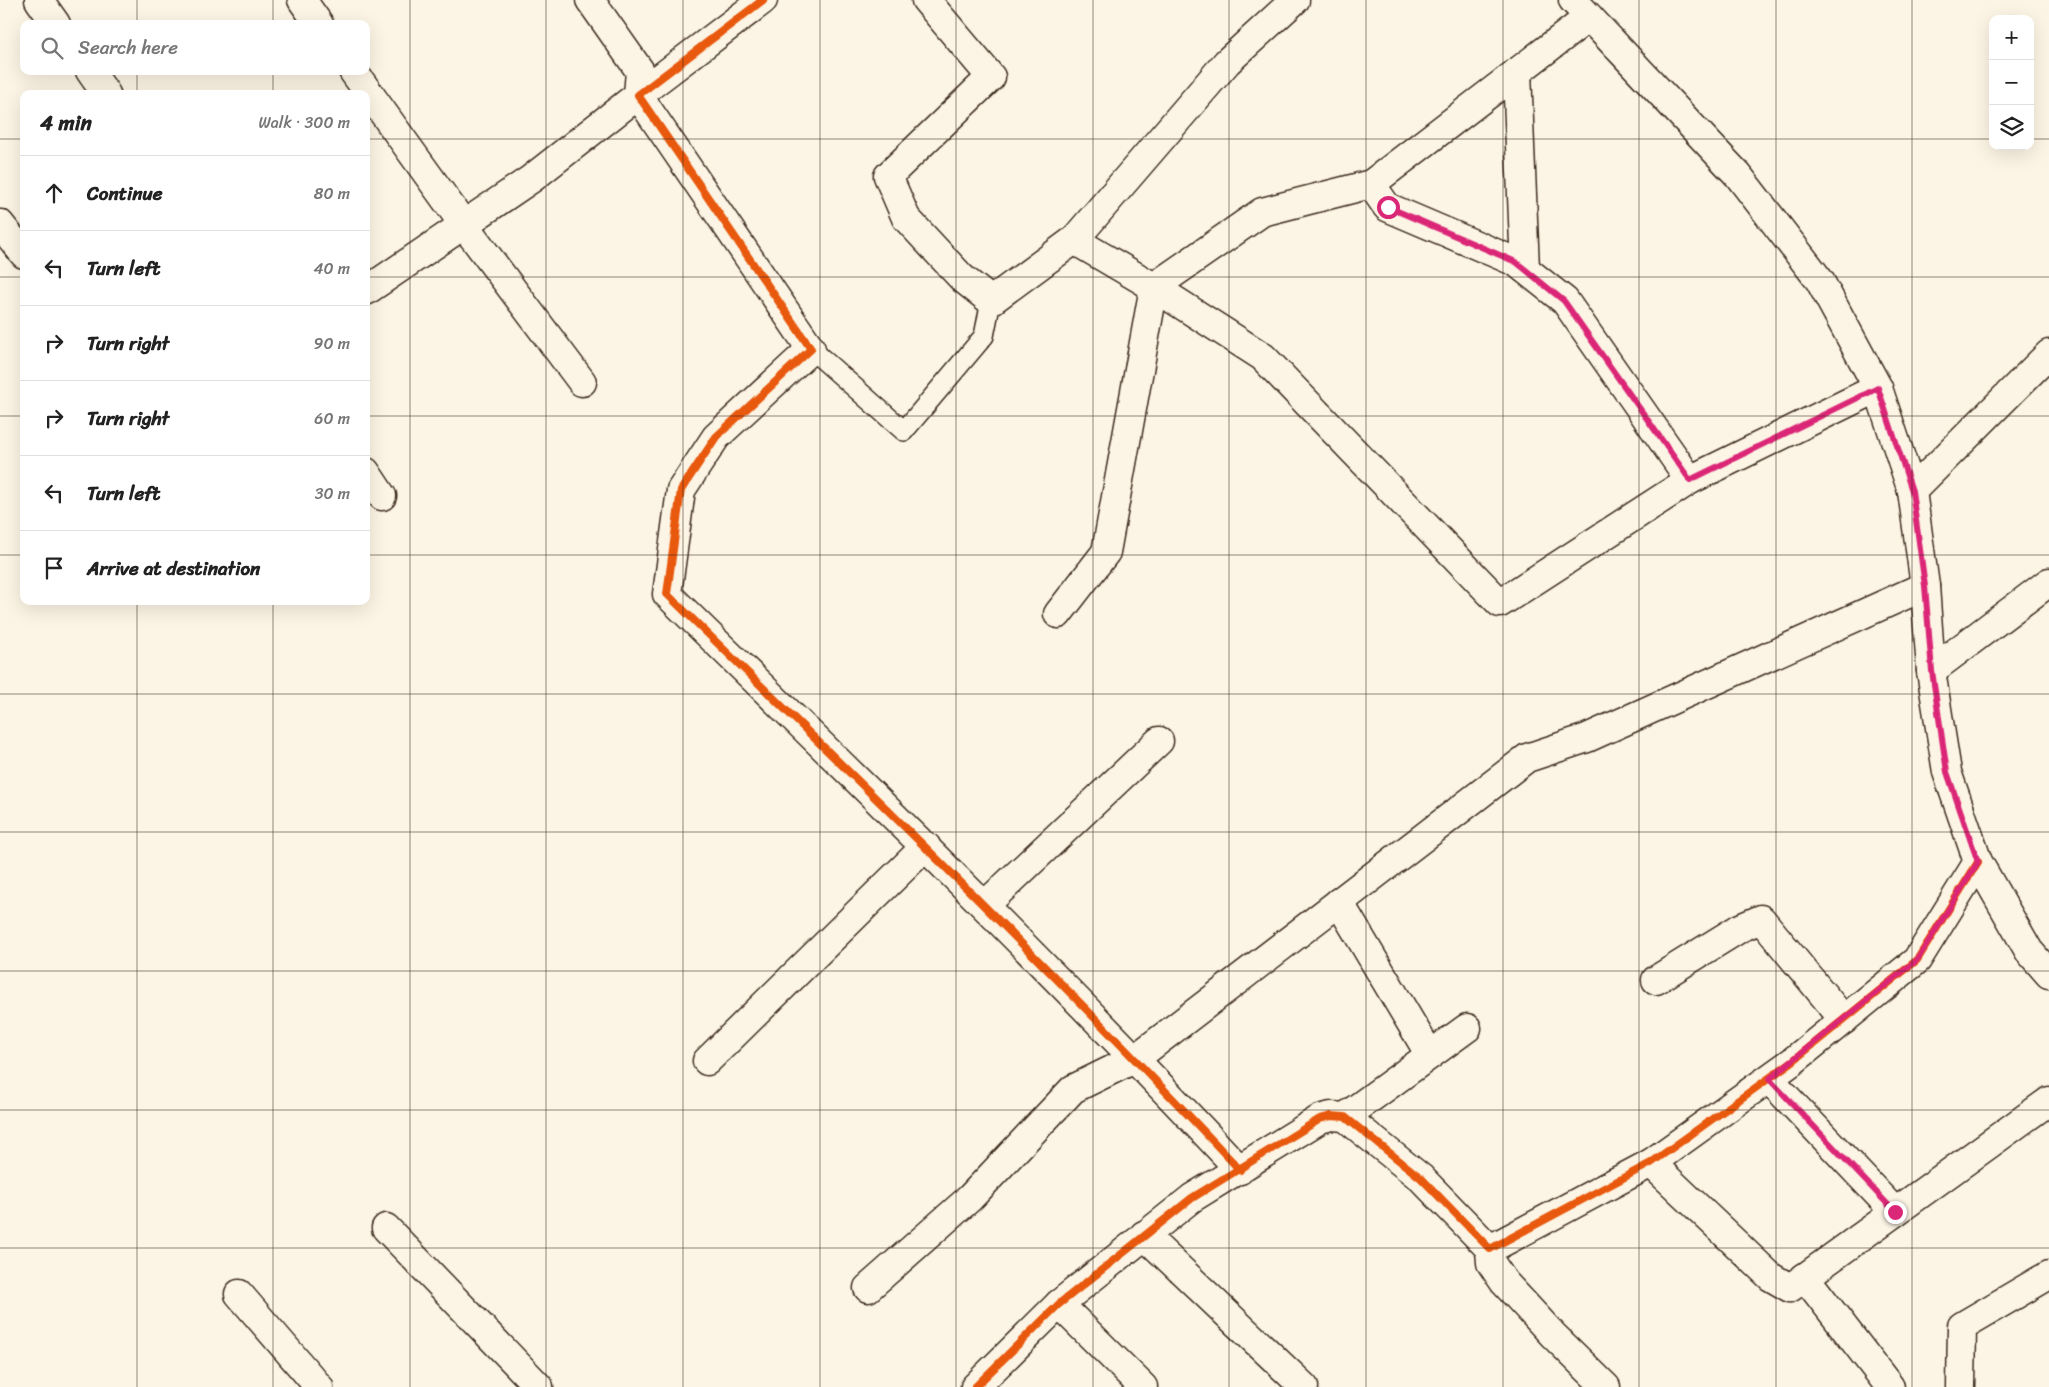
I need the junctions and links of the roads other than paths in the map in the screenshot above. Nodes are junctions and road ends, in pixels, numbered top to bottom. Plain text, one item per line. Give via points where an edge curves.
1 (39, 0) edge
2 (302, 0) edge
3 (590, 0) edge
4 (763, 0) edge
5 (926, 0) edge
6 (1294, 0) edge
7 (1581, 9) edge
8 (53, 20) edge
9 (316, 20) edge
10 (1517, 72) junction
11 (93, 75) edge
12 (356, 75) edge
13 (103, 90) edge
14 (367, 90) edge
15 (370, 94) edge
16 (638, 95) junction
17 (1370, 184) junction
18 (0, 224) edge
19 (464, 224) junction
20 (1074, 240) junction
21 (20, 249) edge
22 (1525, 269) junction
23 (1154, 287) junction
24 (370, 288) edge
25 (991, 301) junction
26 (811, 349) junction
27 (2049, 354) edge
28 (582, 382) dead end
29 (1878, 388) junction
30 (370, 478) edge
31 (1690, 480) junction
32 (1912, 491) junction
33 (382, 496) dead end
34 (2049, 582) edge
35 (1925, 586) junction
36 (1058, 614) dead end
37 (1932, 671) junction
38 (1159, 741) dead end
39 (926, 846) junction
40 (1978, 862) junction
41 (1339, 902) junction
42 (984, 905) junction
43 (2049, 974) edge
44 (1656, 980) dead end
45 (1844, 1020) junction
46 (1467, 1028) dead end
47 (1430, 1055) junction
48 (1136, 1058) junction
49 (707, 1061) dead end
50 (1769, 1079) junction
51 (2049, 1101) edge
52 (1345, 1117) junction
53 (1651, 1163) junction
54 (1240, 1170) junction
55 (1895, 1212) junction
56 (386, 1228) dead end
57 (1144, 1236) junction
58 (1490, 1249) junction
59 (2049, 1276) edge
60 (1805, 1277) junction
61 (868, 1288) dead end
62 (239, 1294) dead end
63 (1059, 1304) junction
64 (319, 1387) edge
65 (539, 1387) edge
66 (975, 1387) edge
67 (1143, 1387) edge
68 (1304, 1387) edge
69 (1606, 1387) edge
70 (1890, 1387) edge
71 (1962, 1387) edge

1 - 8 street
2 - 9 street
3 - 16 street via 640,71
4 - 16 street
5 - 25 street via 991,78 888,176 906,218 962,278
6 - 20 street via 1228,62
7 - 10 street
7 - 29 street via 1744,182 1820,281
10 - 17 street
10 - 22 street
11 - 13 street
12 - 14 street
15 - 19 street
16 - 19 street via 531,179
16 - 26 street
17 - 22 street via 1388,207 1516,262
17 - 23 street via 1262,212
18 - 21 street
19 - 24 street
19 - 28 street
20 - 23 street
20 - 25 street
22 - 31 street via 1564,301
23 - 31 street via 1263,357 1500,603
23 - 36 street via 1106,552
25 - 26 lane via 984,336 904,431
26 - 39 street via 716,437 681,490 667,594
27 - 32 street
29 - 31 street
29 - 32 street
30 - 33 street
32 - 35 street
34 - 37 street
35 - 37 street
35 - 41 street via 1587,738 1528,758
37 - 40 street via 1947,772
38 - 42 street
39 - 42 street
39 - 49 street
40 - 43 street via 2029,951
40 - 45 street via 1917,960
41 - 47 street
41 - 48 street
42 - 48 street
44 - 45 street via 1740,928 1762,919
45 - 50 street
46 - 47 street
47 - 52 street
48 - 54 street
48 - 61 street via 1073,1088 970,1198
50 - 53 street
50 - 55 street
51 - 55 street
52 - 54 street via 1320,1119
52 - 58 street via 1422,1178
53 - 58 street
53 - 60 street via 1771,1277 1790,1288
54 - 57 street via 1192,1198
55 - 60 street
56 - 65 street
57 - 63 street
57 - 68 street
58 - 69 street via 1491,1263 1504,1282
59 - 71 street via 1962,1326
60 - 70 street
62 - 64 street
63 - 66 street
63 - 67 street

